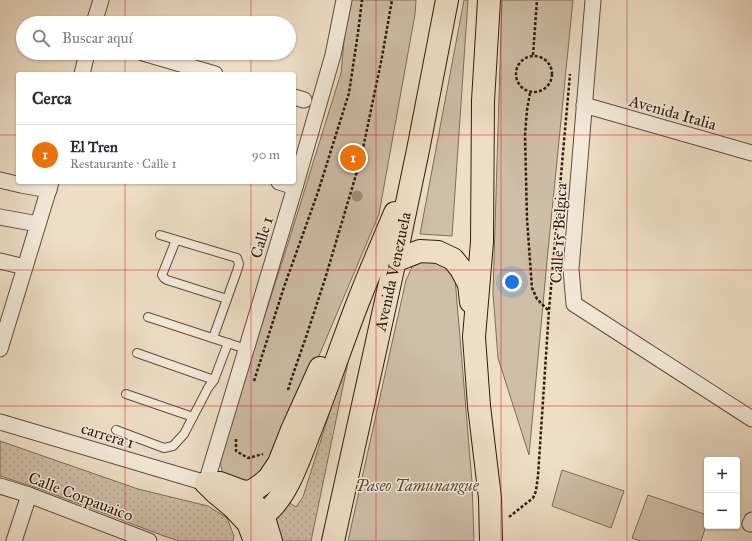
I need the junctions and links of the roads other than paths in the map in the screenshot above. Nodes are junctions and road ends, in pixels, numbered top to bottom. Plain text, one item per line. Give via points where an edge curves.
1 (100, 0) edge
2 (344, 0) edge
3 (447, 0) edge
4 (489, 0) edge
5 (593, 0) edge
6 (96, 16) edge
7 (85, 60) edge
8 (167, 60) edge
9 (82, 72) edge
10 (209, 72) edge
11 (584, 105) junction
12 (418, 150) junction
13 (752, 153) edge
14 (0, 180) edge
15 (16, 184) edge
16 (17, 184) edge
17 (285, 184) edge
18 (296, 184) edge
19 (296, 184) edge
20 (50, 186) edge
21 (295, 187) junction
22 (0, 218) edge
23 (38, 224) junction
24 (160, 235) dead end
25 (176, 240) junction
26 (395, 260) junction
27 (0, 261) edge
28 (25, 267) junction
29 (370, 271) junction
30 (360, 297) junction
31 (227, 299) junction
32 (148, 317) dead end
33 (474, 337) junction
34 (213, 338) junction
35 (228, 343) junction
36 (0, 349) edge
37 (246, 349) junction
38 (137, 353) dead end
39 (214, 380) junction
40 (126, 394) dead end
41 (194, 417) junction
42 (752, 419) edge
43 (0, 422) edge
44 (116, 430) dead end
45 (206, 483) junction
46 (0, 486) edge
47 (244, 492) junction
48 (29, 495) junction
49 (263, 515) junction
50 (491, 536) edge
51 (14, 541) edge
52 (149, 541) edge
53 (255, 541) edge
54 (271, 541) edge
55 (333, 541) edge

1 - 6 street
2 - 19 street, Calle 1 via 333,55
3 - 12 main road, Avenida Venezuela
4 - 33 main road via 483,100 482,242
5 - 11 street, Calle 15 Belgica
7 - 9 street
8 - 10 street
11 - 13 street, Avenida Italia
11 - 42 street, Calle 15 Belgica via 571,269 574,304
12 - 26 main road, Avenida Venezuela
12 - 29 main road via 400,201
14 - 15 street
16 - 20 street
17 - 21 street
18 - 21 street, Calle 1
20 - 23 street
21 - 37 street, Calle 1
22 - 23 street
23 - 28 street
24 - 25 lane
25 - 31 lane via 237,258 239,264
25 - 31 lane via 162,275 164,278
26 - 29 main road
26 - 33 main road via 420,250 438,252 453,259 469,284
26 - 55 main road, Avenida Venezuela
27 - 28 street
28 - 36 street
29 - 30 main road
30 - 47 main road via 317,373 279,463 270,478 252,491
30 - 49 main road via 294,472 283,492 270,510
31 - 34 lane
32 - 34 lane
33 - 50 main road via 490,498
34 - 35 lane
35 - 37 lane
35 - 39 lane
37 - 45 street, Calle 1
38 - 39 lane
39 - 41 lane
40 - 41 lane
41 - 44 lane via 173,446 164,448
43 - 45 street, carrera 1
45 - 47 main road via 220,484
45 - 53 main road via 248,523
46 - 48 street, Calle Corpauaico
47 - 49 main road
48 - 51 street
48 - 52 street, Calle Corpauaico
49 - 54 main road

